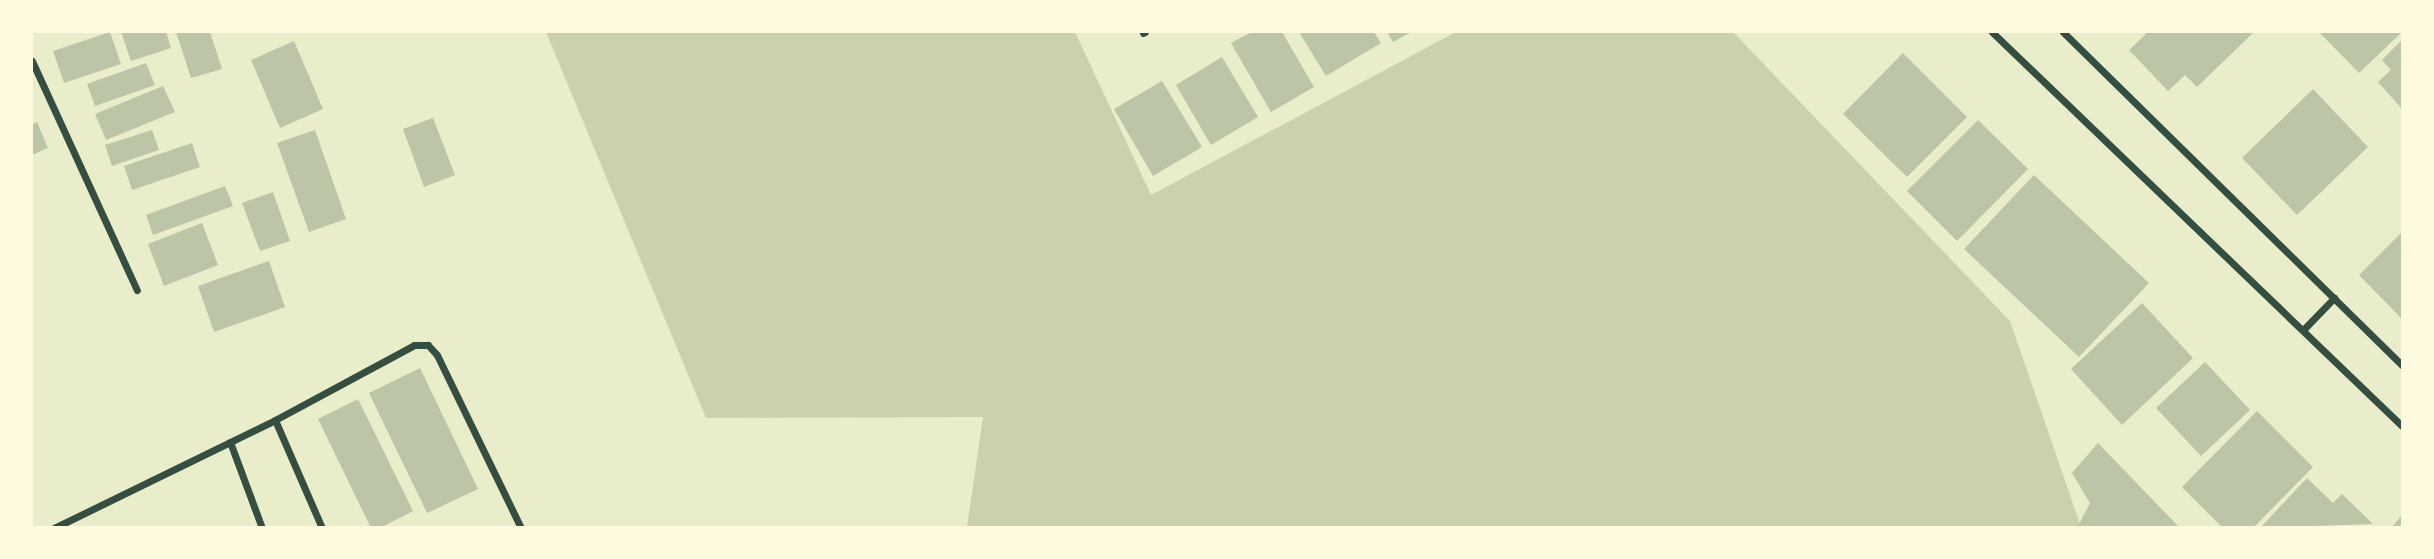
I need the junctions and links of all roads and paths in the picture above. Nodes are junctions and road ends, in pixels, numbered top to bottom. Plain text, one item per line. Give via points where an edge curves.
1 (1992, 32) edge
2 (2063, 32) edge
3 (32, 61) edge
4 (137, 289) dead end
5 (2334, 298) junction
6 (2303, 330) junction
7 (2403, 365) edge
8 (275, 420) junction
9 (2401, 422) edge
10 (230, 442) junction
11 (54, 527) edge
12 (262, 527) edge
13 (322, 527) edge
14 (521, 527) edge

1 - 6 street
2 - 5 street
3 - 4 street
5 - 6 street
5 - 7 street
6 - 9 street
8 - 10 street
8 - 13 street
8 - 14 street via 414,345 428,345
10 - 11 street
10 - 12 street

